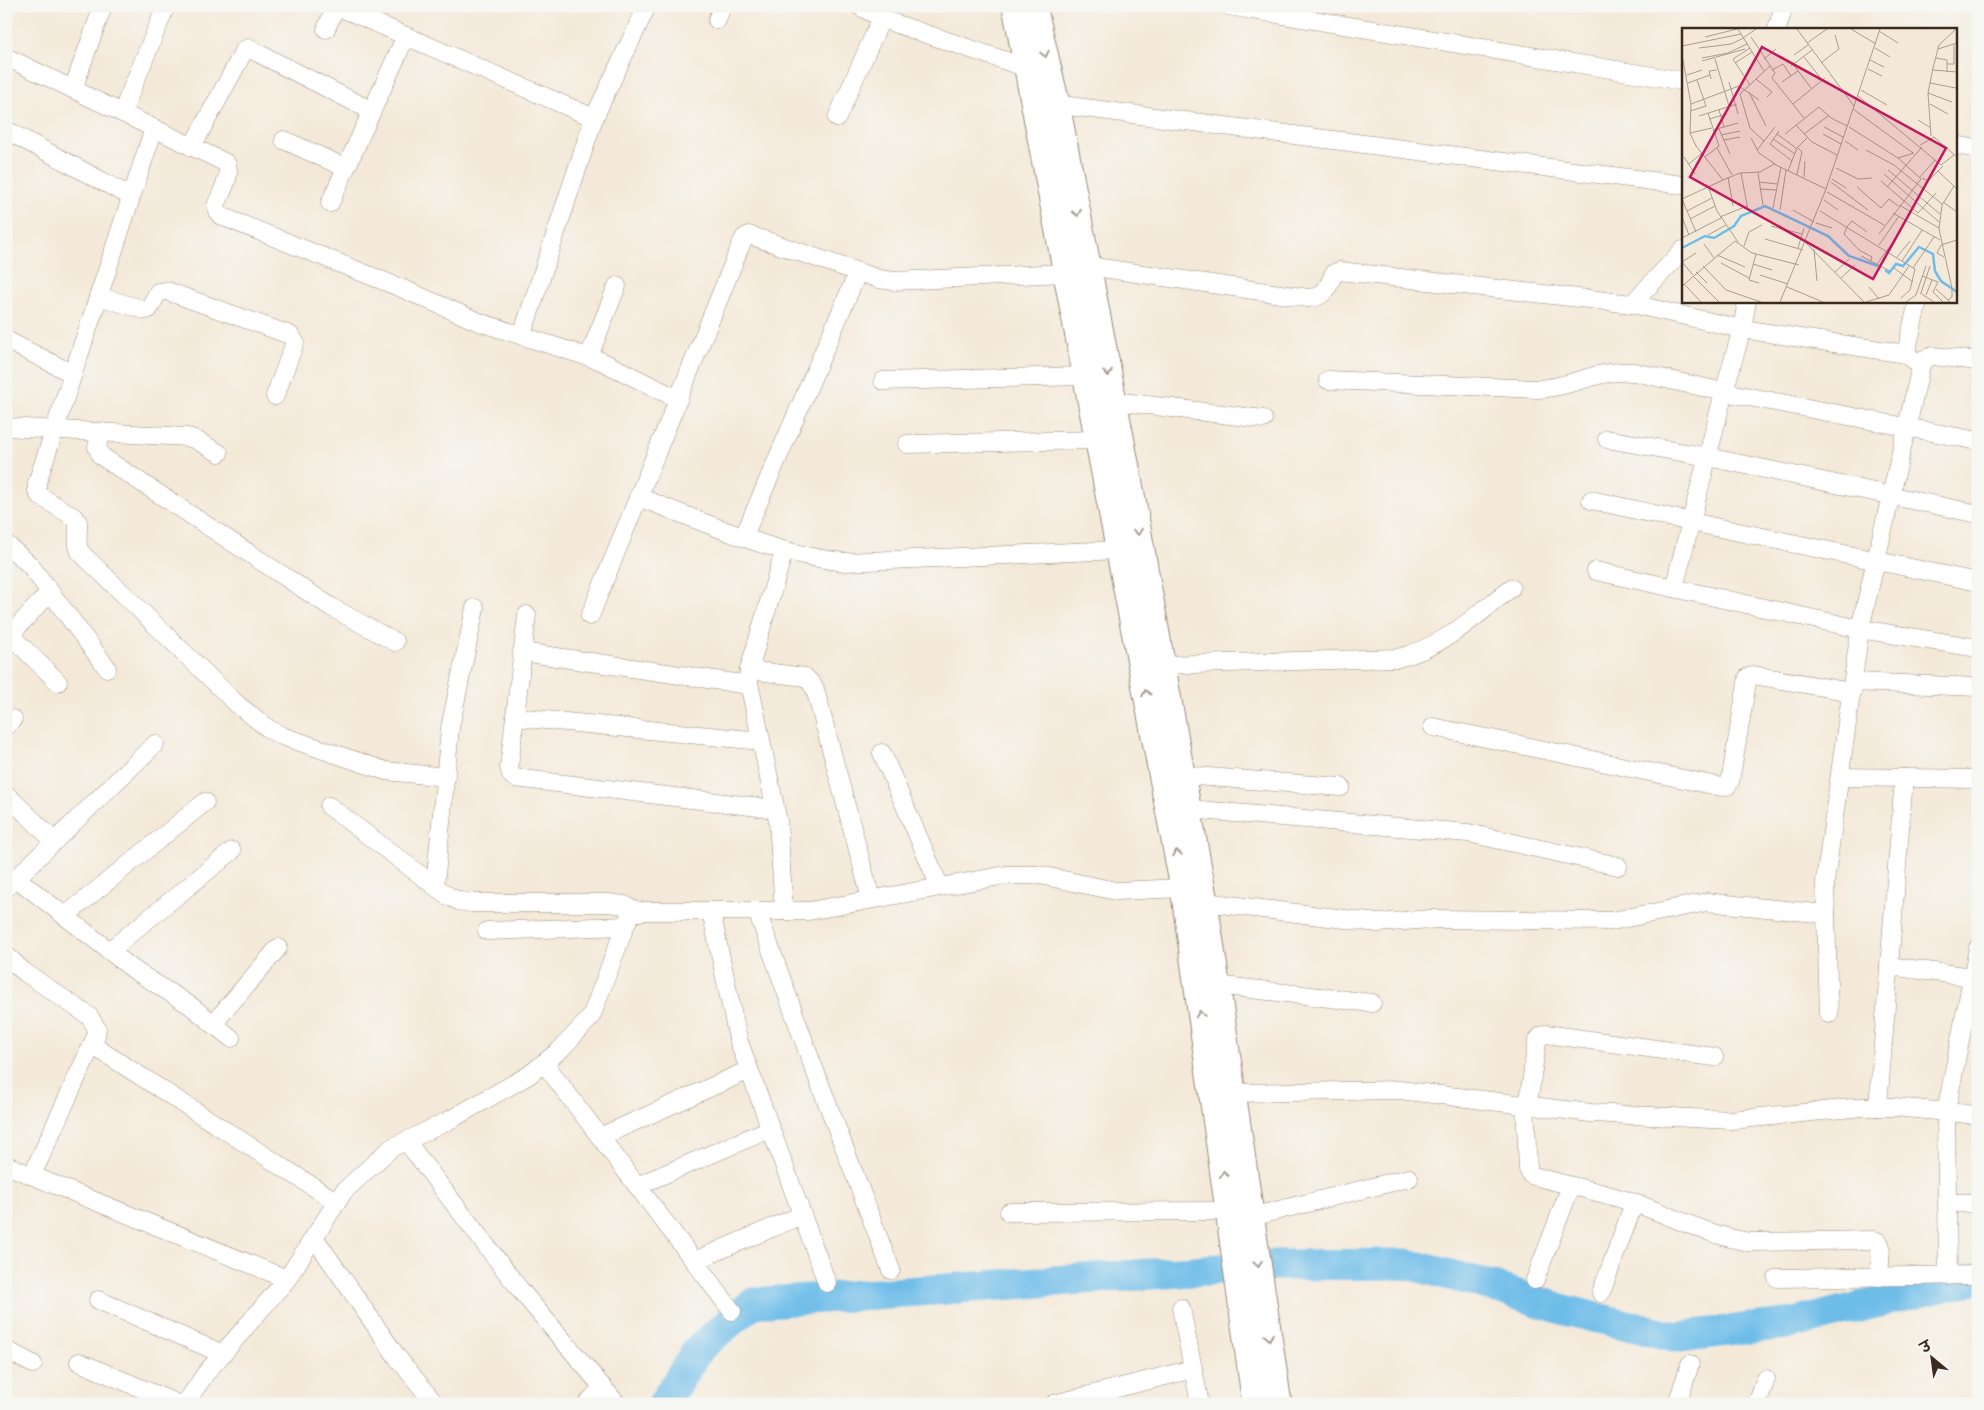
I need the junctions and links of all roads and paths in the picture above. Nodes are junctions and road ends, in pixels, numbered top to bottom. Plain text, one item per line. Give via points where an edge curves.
1 (103, 6) edge
2 (166, 6) edge
3 (336, 6) edge
4 (647, 6) edge
5 (859, 6) edge
6 (1015, 6) edge
7 (1034, 6) edge
8 (1228, 6) edge
9 (1784, 6) edge
10 (882, 17) junction
11 (1777, 28) edge
12 (326, 29) dead end
13 (406, 36) junction
14 (6, 57) edge
15 (1027, 68) junction
16 (1682, 81) edge
17 (73, 89) junction
18 (1045, 103) junction
19 (372, 111) junction
20 (122, 113) junction
21 (594, 118) junction
22 (837, 118) dead end
23 (154, 128) junction
24 (6, 130) edge
25 (284, 140) dead end
26 (1956, 145) edge
27 (192, 146) junction
28 (1978, 149) edge
29 (346, 168) junction
30 (1682, 185) edge
31 (130, 196) junction
32 (330, 203) dead end
33 (1682, 251) edge
34 (1077, 269) junction
35 (858, 272) junction
36 (617, 286) dead end
37 (98, 296) junction
38 (1747, 302) edge
39 (1918, 302) edge
40 (1632, 304) junction
41 (1742, 329) junction
42 (522, 335) junction
43 (6, 340) edge
44 (589, 356) junction
45 (1911, 358) junction
46 (1978, 361) edge
47 (73, 374) junction
48 (1086, 376) junction
49 (1328, 380) dead end
50 (884, 381) dead end
51 (1724, 392) junction
52 (275, 396) dead end
53 (678, 399) junction
54 (1114, 400) junction
55 (1263, 419) dead end
56 (6, 427) edge
57 (1906, 428) junction
58 (55, 429) junction
59 (102, 432) junction
60 (1607, 439) dead end
61 (1098, 440) junction
62 (1978, 441) edge
63 (906, 444) dead end
64 (219, 453) dead end
65 (1708, 457) junction
66 (638, 497) junction
67 (1890, 497) junction
68 (1591, 500) dead end
69 (1978, 514) edge
70 (1691, 522) junction
71 (744, 536) junction
72 (6, 544) edge
73 (1120, 550) junction
74 (784, 551) junction
75 (1877, 562) junction
76 (1596, 571) dead end
77 (1978, 582) edge
78 (1511, 588) dead end
79 (1674, 588) junction
80 (50, 592) junction
81 (476, 608) dead end
82 (527, 616) dead end
83 (590, 616) dead end
84 (1860, 629) junction
85 (8, 637) edge
86 (395, 642) dead end
87 (1978, 648) edge
88 (522, 652) junction
89 (1162, 665) junction
90 (107, 668) dead end
91 (749, 677) junction
92 (58, 682) dead end
93 (1853, 687) junction
94 (1978, 687) edge
95 (515, 717) junction
96 (1433, 727) dead end
97 (761, 741) junction
98 (155, 744) dead end
99 (882, 753) dead end
100 (1182, 775) junction
101 (446, 777) junction
102 (1840, 777) junction
103 (1904, 778) junction
104 (1978, 779) edge
105 (1341, 787) dead end
106 (6, 794) edge
107 (205, 802) dead end
108 (329, 806) dead end
109 (775, 809) junction
110 (1188, 809) junction
111 (54, 841) junction
112 (232, 850) dead end
113 (1618, 866) dead end
114 (11, 883) edge
115 (435, 886) junction
116 (940, 886) junction
117 (1183, 888) junction
118 (871, 899) junction
119 (1205, 902) junction
120 (784, 910) junction
121 (711, 911) junction
122 (757, 911) junction
123 (639, 912) junction
124 (1826, 914) junction
125 (65, 916) junction
126 (625, 926) junction
127 (487, 931) dead end
128 (278, 948) dead end
129 (1978, 948) edge
130 (109, 951) junction
131 (6, 955) edge
132 (1889, 966) junction
133 (1972, 976) junction
134 (1216, 985) junction
135 (1372, 1003) dead end
136 (1830, 1014) dead end
137 (214, 1024) junction
138 (232, 1038) dead end
139 (92, 1045) junction
140 (1714, 1057) dead end
141 (544, 1063) junction
142 (749, 1070) junction
143 (1232, 1093) junction
144 (1526, 1105) junction
145 (1878, 1107) junction
146 (1946, 1112) junction
147 (1978, 1115) edge
148 (770, 1129) junction
149 (600, 1137) junction
150 (406, 1141) junction
151 (6, 1165) edge
152 (32, 1175) junction
153 (1409, 1178) dead end
154 (637, 1186) junction
155 (1571, 1186) junction
156 (336, 1202) junction
157 (1634, 1203) junction
158 (1947, 1203) junction
159 (1978, 1203) edge
160 (1008, 1212) dead end
161 (802, 1215) junction
162 (1242, 1227) junction
163 (314, 1237) junction
164 (694, 1261) junction
165 (891, 1270) dead end
166 (1978, 1275) edge
167 (1948, 1276) junction
168 (1880, 1277) junction
169 (1777, 1278) dead end
170 (288, 1279) junction
171 (1535, 1280) dead end
172 (827, 1283) dead end
173 (1250, 1290) junction
174 (1601, 1293) dead end
175 (98, 1300) dead end
176 (1181, 1308) dead end
177 (732, 1311) dead end
178 (6, 1350) edge
179 (223, 1354) junction
180 (78, 1362) dead end
181 (33, 1364) dead end
182 (1690, 1364) dead end
183 (1193, 1369) junction
184 (1766, 1379) dead end
185 (603, 1387) junction
186 (185, 1403) edge
187 (435, 1404) edge
188 (587, 1404) edge
189 (618, 1404) edge
190 (1054, 1404) edge
191 (1200, 1404) edge
192 (1255, 1404) edge
193 (1279, 1404) edge
194 (1677, 1404) edge
195 (1758, 1404) edge

1 - 17 street
2 - 20 street
3 - 12 street
3 - 13 street
4 - 21 street
5 - 10 street
6 - 15 main road
7 -> 18 main road
8 - 16 street
9 - 11 street
10 - 15 street
10 - 22 street
13 - 19 street
13 - 21 street
14 - 17 street
15 - 18 main road
17 - 20 street
18 - 30 street
18 - 34 main road
19 - 27 street via 248,48
19 - 29 street
20 - 23 street
21 - 42 street
23 - 27 street
23 - 31 street
24 - 31 street
25 - 29 street
26 - 28 street
27 - 42 street via 226,163 229,168 216,206 221,216 479,322
29 - 32 street
31 - 37 street
33 - 40 street
34 - 35 street via 894,282
34 - 40 street via 1308,298 1322,296 1334,273 1339,271
34 - 48 main road
34 -> 54 main road
35 - 53 street via 749,235 745,237
35 - 71 street
36 - 44 street
37 - 47 street
37 - 52 street via 146,310 158,292 167,291 290,335 295,342
38 - 41 street
39 - 45 street
40 - 41 street
41 - 45 street
41 - 51 street
42 - 44 street
43 - 47 street
44 - 53 street
45 - 46 street via 1932,356
45 - 57 street via 1921,366
47 - 58 street
48 - 50 street
48 - 61 main road
49 - 51 street via 1538,389 1620,371
51 - 57 street
51 - 65 street
53 - 66 street
54 - 55 street
54 -> 89 main road
56 - 58 street
57 - 62 street
57 - 67 street
58 - 59 street
58 - 101 street via 37,483 40,496 74,517 78,522 77,546 80,552 238,705 282,736 386,771
59 - 64 street via 187,437
59 - 86 street via 98,447 101,456 332,607
60 - 65 street
61 - 63 street
61 - 73 main road
65 - 67 street
65 - 70 street
66 - 71 street
66 - 83 street
67 - 69 street
67 - 75 street
68 - 70 street
70 - 75 street
70 - 79 street
71 - 74 street
72 - 80 street via 30,564
73 - 74 street via 845,562 818,560
117 -> 73 main road
74 - 91 street
75 - 77 street
75 - 84 street
76 - 79 street
78 - 89 street via 1440,642 1419,653 1398,658
79 - 84 street
80 - 85 street
80 - 90 street
81 - 101 street via 452,715
82 - 88 street
84 - 87 street
84 - 93 street
85 - 92 street
88 - 91 street
88 - 95 street
89 - 100 main road
91 - 97 street
91 - 118 street via 805,677 815,689
93 - 94 street
93 - 96 street via 1748,676 1730,782 1722,787
93 - 102 street
95 - 97 street
95 - 109 street via 509,771 515,778
97 - 109 street
98 - 111 street
99 - 116 street
100 - 105 street
100 - 110 main road
101 - 115 street
102 - 103 street
102 - 124 street via 1826,875
103 - 104 street
103 - 132 street
106 - 111 street
107 - 125 street
108 - 115 street
109 - 120 street
110 - 113 street via 1468,833
110 - 119 main road
111 - 114 street
112 - 130 street
114 - 125 street
115 - 123 street via 448,896 471,903 608,903 624,905
116 - 117 street via 1024,874 1116,891
116 - 118 street
162 -> 117 main road
118 - 120 street via 809,910
119 - 124 street via 1378,923 1431,918 1612,921 1706,902
119 - 134 main road
120 - 122 street
121 - 122 street
121 - 123 street
121 - 142 street via 738,1039
122 - 165 street
123 - 126 street via 634,913
124 - 136 street
125 - 130 street
126 - 127 street
126 - 141 street via 591,1017
128 - 137 street
129 - 133 street
130 - 137 street
131 - 139 street via 89,1016 97,1029
132 - 133 street
132 - 145 street
133 - 146 street
134 - 135 street
134 - 143 main road
137 - 138 street
139 - 152 street
139 - 156 street
140 - 144 street via 1546,1034 1537,1041
141 - 149 street
141 - 150 street via 512,1085
142 - 148 street
142 - 149 street
143 - 144 street via 1399,1090
143 - 162 main road
144 - 145 street via 1591,1114 1731,1120
144 - 155 street via 1528,1169 1531,1175
145 - 146 street
146 - 147 street
146 - 158 street
148 - 154 street
148 - 161 street
149 - 154 street
150 - 156 street via 391,1148
150 - 185 street via 521,1291
151 - 152 street
152 - 170 street
153 - 162 street
154 - 164 street
155 - 157 street
155 - 171 street
156 - 163 street
157 - 168 street via 1713,1234 1749,1242 1874,1240 1881,1246
157 - 174 street
158 - 159 street
158 - 167 street
160 - 162 street
161 - 164 street
161 - 172 street
162 - 173 main road
163 - 170 street
163 - 187 street
164 - 177 street
166 - 167 street
167 - 168 street
168 - 169 street
170 - 179 street
173 - 192 main road
173 -> 193 main road
175 - 179 street
176 - 183 street
178 - 181 street
179 - 186 street
180 - 186 street
182 - 194 street
183 - 190 street
183 - 191 street
184 - 195 street
185 - 188 street
185 - 189 street

